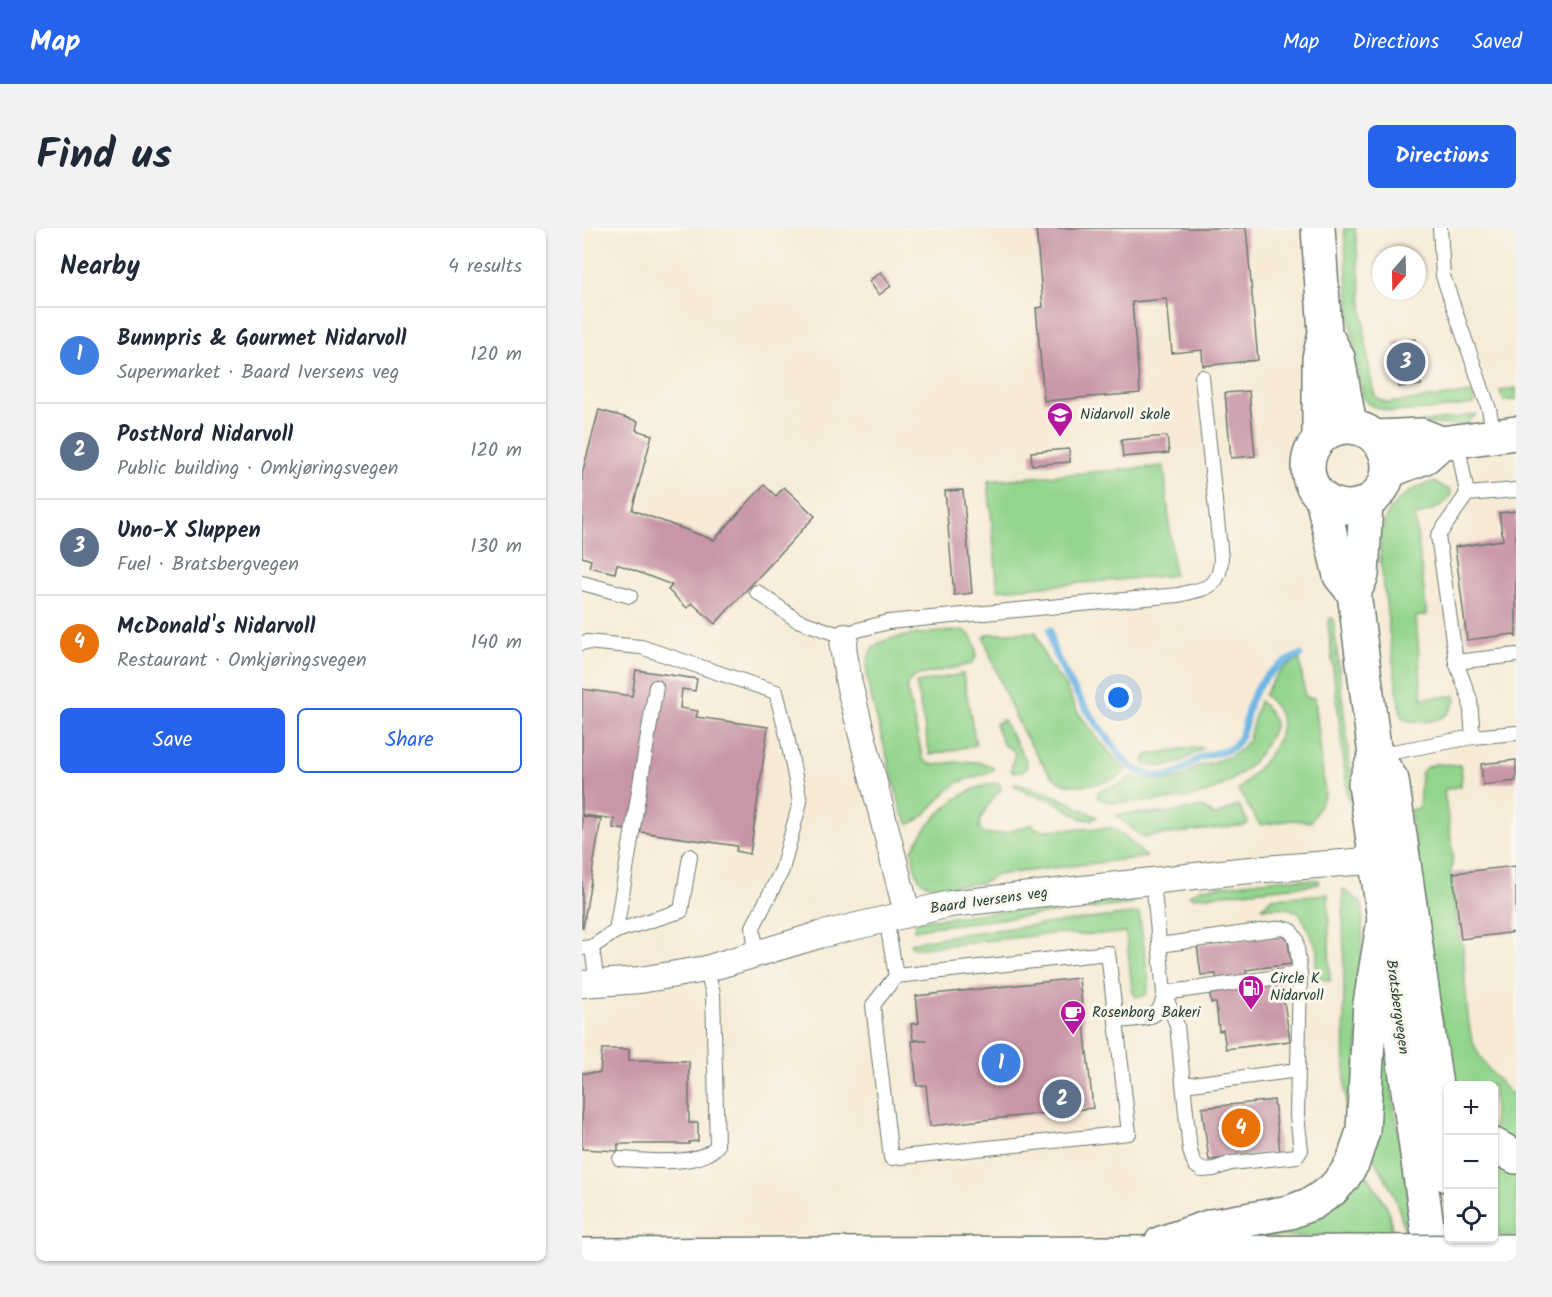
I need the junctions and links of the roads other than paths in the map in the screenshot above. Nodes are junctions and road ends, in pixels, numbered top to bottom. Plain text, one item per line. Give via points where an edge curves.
1 (1318, 228) edge
2 (1440, 228) edge
3 (1325, 333) junction
4 (1202, 377) dead end
5 (1363, 432) junction
6 (1505, 434) edge
7 (1319, 438) junction
8 (1449, 441) junction
9 (1389, 471) junction
10 (1516, 490) edge
11 (1467, 494) junction
12 (1322, 498) junction
13 (1366, 504) junction
14 (582, 583) edge
15 (757, 592) dead end
16 (1354, 593) junction
17 (630, 596) dead end
18 (845, 637) junction
19 (582, 643) edge
20 (1516, 655) edge
21 (1456, 662) junction
22 (656, 687) dead end
23 (1516, 733) edge
24 (1473, 737) junction
25 (1375, 755) junction
26 (690, 856) dead end
27 (1389, 860) junction
28 (1154, 881) junction
29 (897, 916) junction
30 (1384, 920) junction
31 (616, 930) junction
32 (1160, 945) junction
33 (587, 947) edge
34 (756, 955) junction
35 (706, 969) junction
36 (1300, 974) junction
37 (896, 976) junction
38 (589, 984) edge
39 (1164, 993) junction
40 (1117, 1021) junction
41 (1298, 1070) junction
42 (1184, 1084) junction
43 (1443, 1098) edge
44 (1446, 1135) edge
45 (1498, 1147) edge
46 (1516, 1157) edge
47 (620, 1159) dead end
48 (1457, 1243) edge
49 (1136, 1251) junction
50 (1516, 1251) edge
51 (582, 1255) edge
52 (1432, 1261) edge
53 (1459, 1261) edge

1 - 3 main road
2 - 6 lane via 1443,276 1490,410
3 - 5 main road via 1338,358
3 - 7 main road via 1319,358
4 - 18 lane via 1221,558 1215,583 1178,595 888,622
5 - 7 main road via 1337,428
5 - 8 main road via 1421,435
5 - 9 main road via 1385,448
6 - 8 main road
7 - 12 main road via 1307,466 1313,487
8 - 9 main road via 1425,457
8 - 11 lane
9 - 13 main road via 1377,496
10 - 11 lane
11 - 21 lane via 1438,537
12 - 13 main road via 1352,508
12 - 16 main road, Bratsbergvegen via 1340,576
13 - 16 main road, Bratsbergvegen via 1362,575
14 - 17 lane
15 - 18 lane via 797,620
16 - 25 main road, Bratsbergvegen
18 - 29 street via 849,684
19 - 34 lane via 640,647 776,692 800,802 782,870 753,927
20 - 21 lane
21 - 24 lane via 1470,700
22 - 31 lane
23 - 24 lane
24 - 25 lane
25 - 27 main road, Bratsbergvegen via 1392,780
26 - 31 lane via 681,911
27 - 28 street, Baard Iversens veg
27 - 30 main road, Bratsbergvegen
27 - 43 main road, Bratsbergvegen
28 - 29 street, Baard Iversens veg via 950,904
28 - 32 lane
29 - 34 street, Baard Iversens veg
29 - 37 lane
30 - 49 main road via 1370,1003 1365,1116 1353,1162 1332,1190 1313,1203 1290,1212 1211,1226
30 - 52 main road, Bratsbergvegen
31 - 33 lane
32 - 36 lane via 1282,928 1290,930 1296,939
32 - 39 lane
33 - 38 lane
34 - 35 street, Baard Iversens veg
35 - 38 street, Baard Iversens veg
35 - 47 lane via 713,993 717,1146 711,1153 683,1161
36 - 39 lane
36 - 41 lane
37 - 40 lane via 1108,953
37 - 40 lane via 873,1005 891,1158 1129,1133
39 - 40 lane via 1162,1008 1152,1016
39 - 42 lane via 1177,1025
41 - 42 lane
41 - 42 lane via 1301,1150 1297,1156 1232,1163 1214,1169 1202,1170 1195,1165 1190,1151
43 - 44 main road, Bratsbergvegen
45 - 46 main road
48 - 53 main road
49 - 50 main road, bridge
49 - 51 main road

